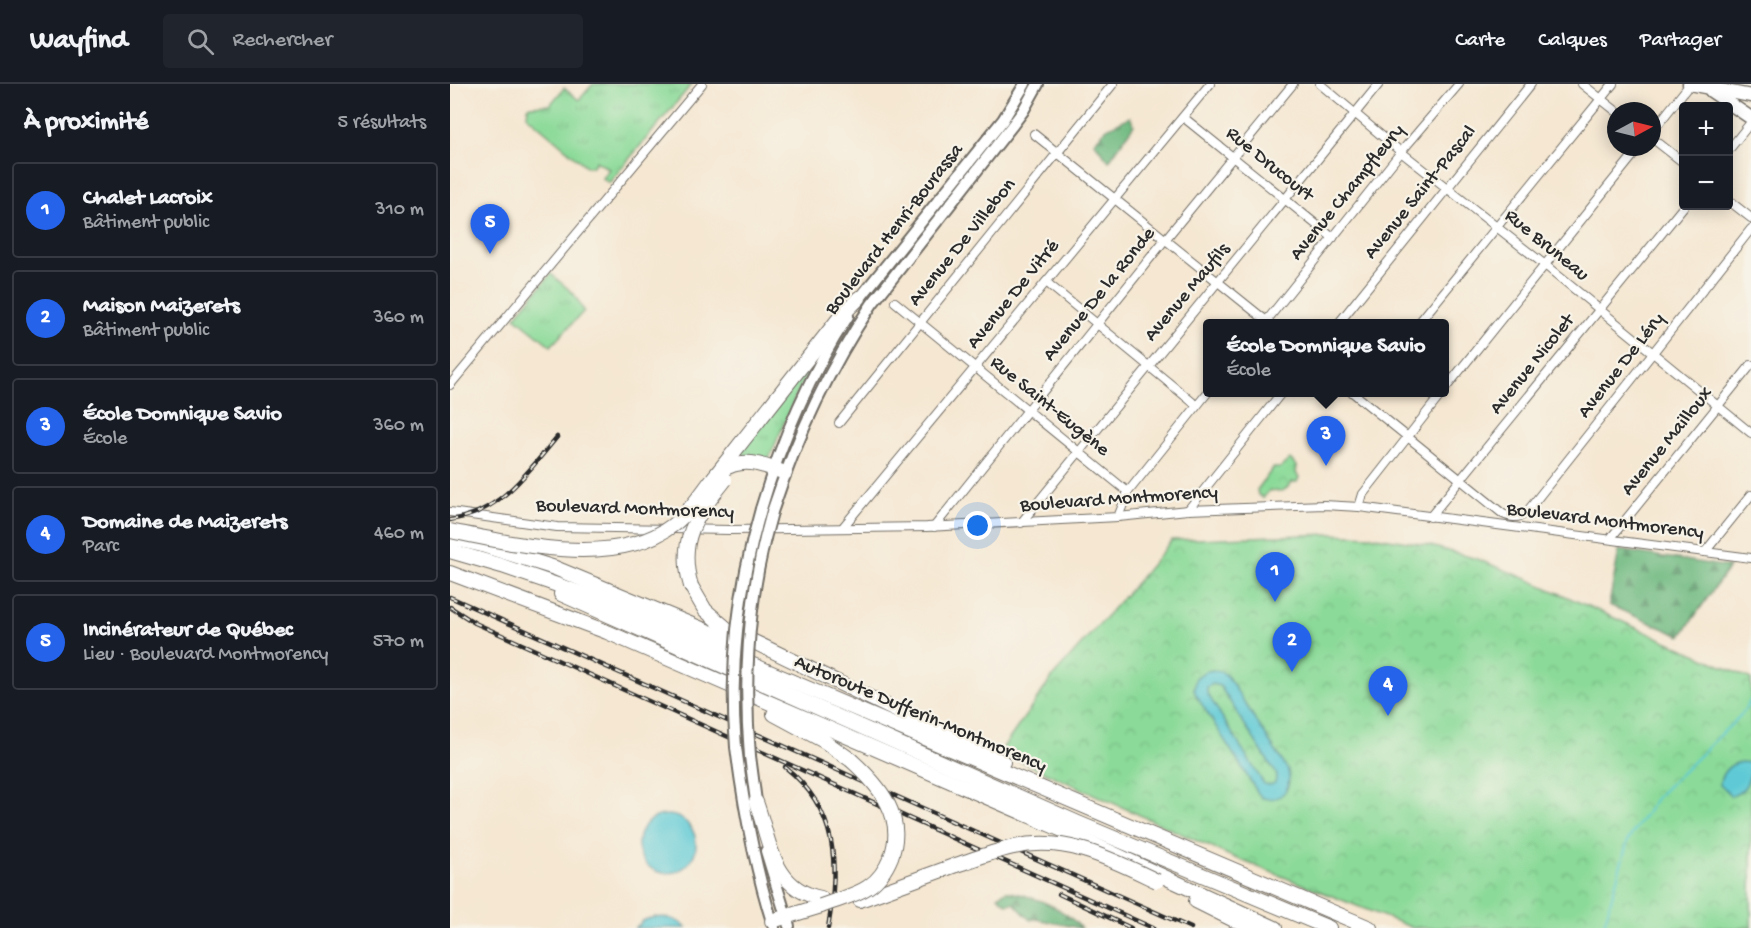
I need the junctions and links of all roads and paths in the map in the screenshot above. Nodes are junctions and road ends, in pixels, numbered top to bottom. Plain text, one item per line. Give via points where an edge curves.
1 (702, 84) edge
2 (1025, 84) edge
3 (1038, 84) edge
4 (1113, 84) edge
5 (1210, 84) edge
6 (1293, 84) edge
7 (1320, 84) edge
8 (1379, 84) edge
9 (1459, 84) edge
10 (1531, 84) edge
11 (1582, 84) edge
12 (1613, 84) edge
13 (1690, 84) edge
14 (1705, 87) junction
15 (1751, 96) edge
16 (1600, 99) junction
17 (1607, 104) edge
18 (1355, 114) junction
19 (1183, 117) junction
20 (1751, 118) edge
21 (1661, 121) edge
22 (1751, 123) edge
23 (1034, 134) dead end
24 (1661, 145) edge
25 (1733, 145) edge
26 (1401, 152) junction
27 (1059, 153) junction
28 (1633, 156) edge
29 (1233, 158) junction
30 (1679, 160) edge
31 (1446, 188) junction
32 (1114, 198) junction
33 (1286, 200) junction
34 (1733, 204) edge
35 (1681, 210) edge
36 (1751, 218) edge
37 (1496, 227) junction
38 (1751, 229) edge
39 (1333, 238) junction
40 (1165, 240) junction
41 (1545, 266) junction
42 (1046, 282) junction
43 (1218, 283) junction
44 (860, 298) junction
45 (895, 302) dead end
46 (1599, 310) junction
47 (1262, 319) edge
48 (1270, 319) edge
49 (1342, 319) edge
50 (1422, 319) edge
51 (920, 322) junction
52 (1098, 323) junction
53 (1653, 354) junction
54 (1751, 365) edge
55 (1149, 366) junction
56 (975, 369) junction
57 (450, 385) edge
58 (1449, 385) edge
59 (1203, 397) edge
60 (1279, 397) edge
61 (1360, 397) edge
62 (1439, 397) edge
63 (1196, 405) junction
64 (1717, 406) junction
65 (1028, 411) junction
66 (839, 423) dead end
67 (1751, 433) edge
68 (1406, 438) junction
69 (1078, 451) junction
70 (778, 475) junction
71 (719, 476) junction
72 (1460, 480) junction
73 (1128, 492) junction
74 (1751, 495) edge
75 (1359, 507) junction
76 (1188, 510) junction
77 (450, 512) edge
78 (1118, 517) junction
79 (1430, 517) junction
80 (1021, 523) junction
81 (843, 527) junction
82 (934, 527) junction
83 (450, 531) edge
84 (450, 537) edge
85 (1610, 539) junction
86 (450, 551) edge
87 (1705, 552) junction
88 (1751, 558) edge
89 (450, 561) edge
90 (450, 573) edge
91 (617, 607) junction
92 (671, 661) junction
93 (864, 696) junction
94 (756, 802) junction
95 (1075, 802) junction
96 (822, 906) junction
97 (1335, 912) junction
98 (782, 925) edge
99 (1275, 928) edge
100 (1329, 928) edge
101 (1370, 928) edge
102 (1379, 928) edge

1 - 57 street
2 - 44 main road, Boulevard Henri-Bourassa via 1003,120
3 - 70 main road, Boulevard Henri-Bourassa via 1023,111 859,324
4 - 27 street, Avenue De Villebon
5 - 19 street, Avenue De Vitré
6 - 29 street, Avenue De la Ronde
7 - 18 street, Rue Bruneau
8 - 18 street, Avenue Maufils
9 - 26 street, Avenue Champfleury
10 - 31 street, Avenue Saint-Pascal
11 - 16 street
12 - 16 street
13 - 14 main road
13 - 21 street
14 - 15 main road
14 - 20 main road
16 - 17 street
16 - 37 street
18 - 26 street, Rue Bruneau
18 - 33 street, Avenue Maufils
19 - 29 street, Rue Drucourt
19 - 32 street, Avenue De Vitré
22 - 25 street
23 - 27 street
24 - 30 street
26 - 31 street, Rue Bruneau
26 - 39 street, Avenue Champfleury
27 - 32 street
27 - 51 street, Avenue De Villebon
28 - 41 street
29 - 33 street, Rue Drucourt
29 - 40 street, Avenue De la Ronde
31 - 37 street, Rue Bruneau
31 - 49 street, Avenue Saint-Pascal
32 - 40 street
32 - 42 street, Avenue De Vitré
33 - 39 street, Rue Drucourt
33 - 43 street, Avenue Maufils
34 - 36 street
35 - 46 street, Avenue Nicolet
37 - 41 street, Rue Bruneau
37 - 50 street
38 - 53 street, Avenue De Léry
39 - 48 street, Avenue Champfleury
40 - 43 street
40 - 52 street, Avenue De la Ronde
41 - 46 street, Rue Bruneau
41 - 58 street
42 - 52 street
42 - 56 street, Avenue De Vitré
43 - 47 street
43 - 55 street, Avenue Maufils
44 - 70 main road, Boulevard Henri-Bourassa via 811,378
44 - 71 highway via 841,316
45 - 51 street, Rue Saint-Eugène
46 - 53 street, Rue Bruneau
46 - 72 street, Avenue Nicolet
51 - 56 street, Rue Saint-Eugène
51 - 66 street, Avenue De Villebon
52 - 55 street
52 - 65 street, Avenue De la Ronde
53 - 64 street, Rue Bruneau
53 - 72 street, Avenue De Léry via 1526,513 1516,518 1503,514
54 - 64 street, Avenue Mailloux
55 - 63 street
55 - 69 street, Avenue Maufils
56 - 65 street, Rue Saint-Eugène
56 - 81 street, Avenue De Vitré
59 - 63 street
60 - 76 street
61 - 68 street
62 - 68 street
63 - 73 street
64 - 67 street, Rue Bruneau
64 - 85 street, Avenue Mailloux
65 - 69 street, Rue Saint-Eugène
65 - 82 street, Avenue De la Ronde
68 - 72 street
68 - 75 street
69 - 73 street, Rue Saint-Eugène
69 - 80 street, Avenue Maufils
70 - 71 highway via 749,470
70 - 94 main road, Boulevard Henri-Bourassa, bridge via 754,596 749,646 747,708
70 - 98 main road, Boulevard Henri-Bourassa, bridge via 761,509 750,549 734,681 736,747 750,836 759,877
71 - 83 highway, bridge via 674,525 627,545 594,549 541,547
71 - 93 highway, bridge via 689,534 686,561 691,586 705,610 727,629
72 - 79 street, Avenue Nicolet
73 - 78 street
74 - 87 street
75 - 76 street, Boulevard Montmorency
75 - 79 street, Boulevard Montmorency
76 - 78 street, Boulevard Montmorency
77 - 81 street, Boulevard Montmorency via 557,527
78 - 80 street, Boulevard Montmorency
79 - 85 street, Boulevard Montmorency
80 - 82 street, Boulevard Montmorency
81 - 82 street, Boulevard Montmorency
84 - 91 highway via 555,568
85 - 87 street, Boulevard Montmorency
86 - 91 highway, Autoroute Dufferin-Montmorency via 550,581
87 - 88 street, Boulevard Montmorency
89 - 91 highway, Autoroute Dufferin-Montmorency
90 - 92 highway
91 - 93 highway
91 - 95 highway, Autoroute Dufferin-Montmorency
91 - 100 highway, Autoroute Dufferin-Montmorency via 1078,823
92 - 96 highway, bridge via 824,741 851,760 885,797 896,838 889,861 877,879 858,892
92 - 99 highway via 1046,823
93 - 95 highway via 1023,772
94 - 96 highway via 774,860 786,880
94 - 98 main road, Boulevard Henri-Bourassa
95 - 97 highway, Autoroute Dufferin-Montmorency
96 - 98 highway
96 - 99 highway, bridge via 1016,846 1062,844 1100,854 1234,920
97 - 101 highway, Autoroute Dufferin-Montmorency
97 - 102 highway

